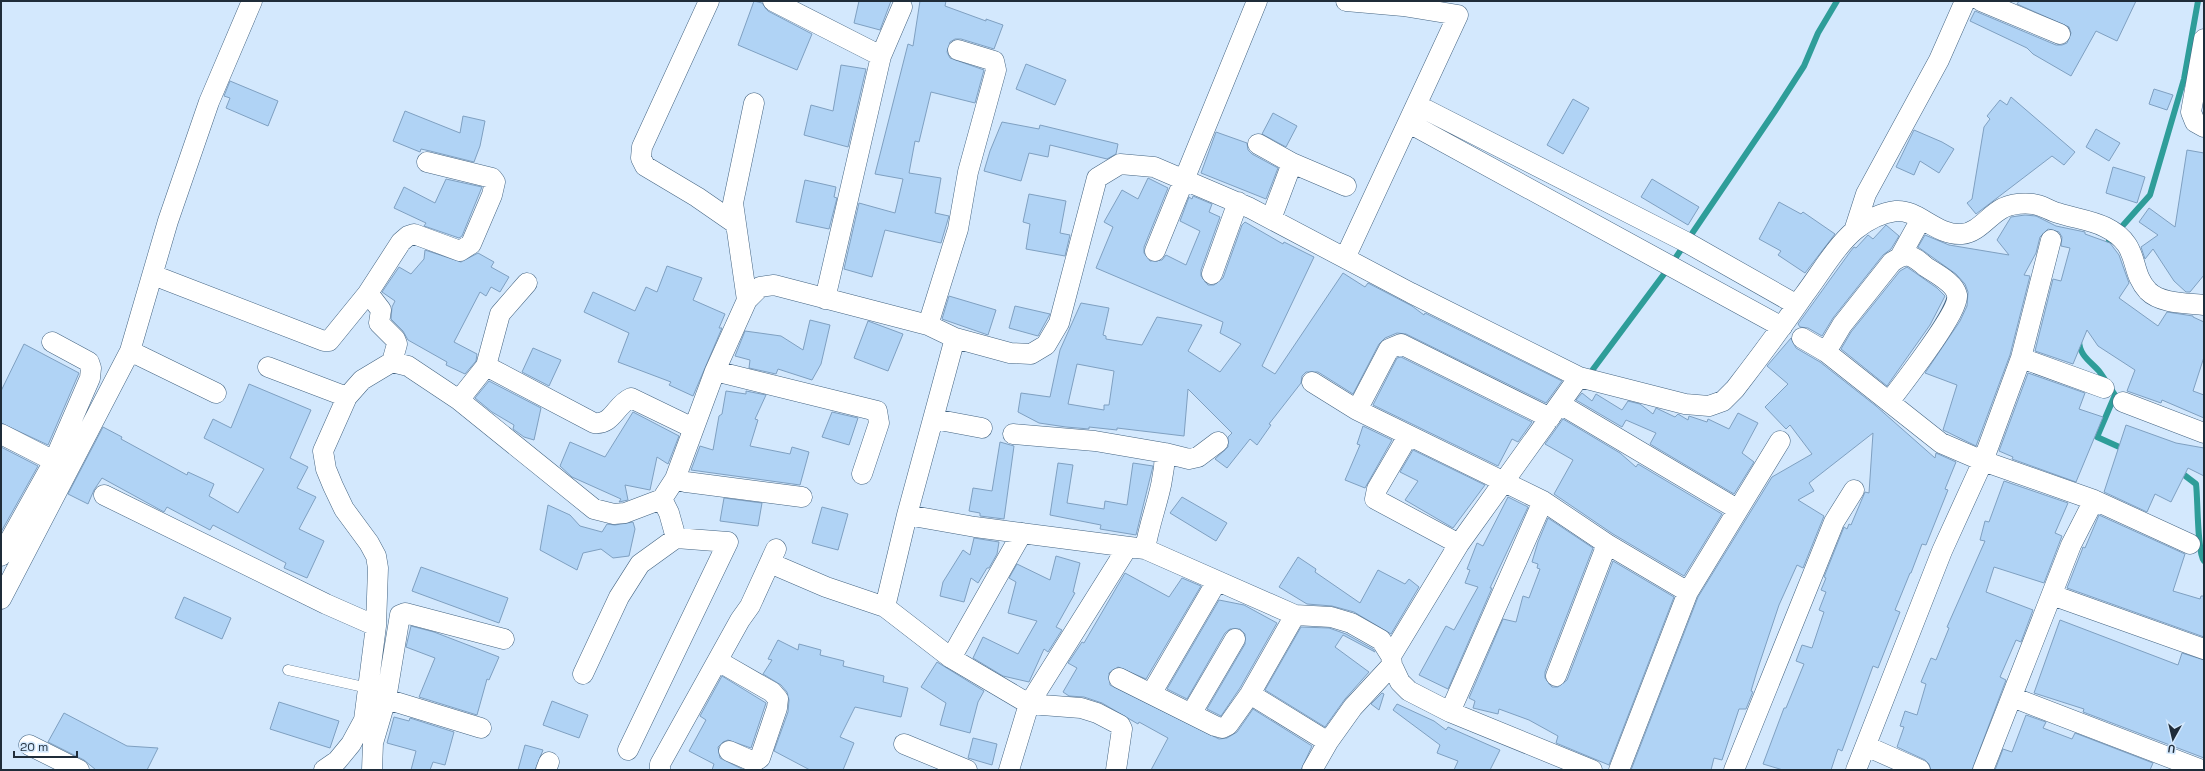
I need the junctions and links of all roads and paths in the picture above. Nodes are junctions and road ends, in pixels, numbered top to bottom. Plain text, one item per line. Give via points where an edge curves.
1 (252, 1) edge
2 (709, 1) edge
3 (773, 1) edge
4 (1257, 1) edge
5 (1346, 1) edge
6 (1965, 1) edge
7 (1981, 1) edge
8 (902, 8) dead end
9 (1461, 8) edge
10 (2060, 34) dead end
11 (2204, 39) edge
12 (958, 50) dead end
13 (882, 56) junction
14 (754, 103) dead end
15 (1417, 105) junction
16 (2197, 113) edge
17 (1409, 123) junction
18 (2204, 127) edge
19 (1258, 144) dead end
20 (427, 162) dead end
21 (1292, 163) junction
22 (1195, 185) junction
23 (1346, 186) dead end
24 (1238, 202) junction
25 (1271, 218) junction
26 (1921, 220) junction
27 (736, 224) junction
28 (1854, 231) junction
29 (2051, 240) dead end
30 (1155, 251) dead end
31 (1901, 255) junction
32 (1345, 258) junction
33 (1212, 274) dead end
34 (153, 275) junction
35 (527, 282) dead end
36 (368, 293) junction
37 (825, 299) junction
38 (747, 300) junction
39 (1798, 305) junction
40 (2204, 305) edge
41 (928, 325) junction
42 (1782, 327) junction
43 (955, 338) junction
44 (1802, 338) dead end
45 (52, 342) dead end
46 (130, 351) junction
47 (1826, 352) junction
48 (2021, 358) junction
49 (392, 362) junction
50 (268, 366) dead end
51 (486, 366) junction
52 (715, 371) junction
53 (1585, 379) junction
54 (1312, 382) dead end
55 (2104, 388) dead end
56 (216, 393) dead end
57 (347, 397) junction
58 (459, 400) junction
59 (1889, 402) junction
60 (2123, 402) dead end
61 (1357, 410) junction
62 (1562, 410) junction
63 (934, 419) junction
64 (2203, 427) edge
65 (693, 428) junction
66 (982, 428) dead end
67 (1, 434) edge
68 (1013, 434) dead end
69 (1408, 436) junction
70 (1780, 441) dead end
71 (1218, 442) dead end
72 (1165, 452) junction
73 (54, 461) junction
74 (1983, 461) junction
75 (862, 474) dead end
76 (675, 479) junction
77 (1505, 483) junction
78 (1854, 490) dead end
79 (104, 495) dead end
80 (802, 497) dead end
81 (662, 499) junction
82 (2094, 500) junction
83 (1543, 501) junction
84 (1737, 510) junction
85 (907, 515) junction
86 (1022, 533) junction
87 (676, 538) junction
88 (1459, 544) junction
89 (1607, 544) junction
90 (2190, 544) dead end
91 (1136, 548) junction
92 (1, 555) edge
93 (1217, 581) junction
94 (1688, 592) junction
95 (2052, 595) junction
96 (1, 599) edge
97 (885, 607) junction
98 (1295, 615) junction
99 (376, 626) junction
100 (504, 639) dead end
101 (1235, 639) dead end
102 (2204, 649) edge
103 (951, 658) junction
104 (718, 661) junction
105 (1392, 661) junction
106 (288, 670) dead end
107 (583, 674) dead end
108 (1556, 676) dead end
109 (1119, 678) dead end
110 (368, 688) junction
111 (1151, 694) junction
112 (1250, 694) junction
113 (2012, 697) junction
114 (386, 699) junction
115 (1029, 704) junction
116 (1450, 712) junction
117 (1191, 714) junction
118 (481, 728) dead end
119 (1328, 742) junction
120 (904, 744) dead end
121 (29, 745) dead end
122 (1866, 746) junction
123 (628, 750) dead end
124 (729, 751) dead end
125 (79, 770) edge
126 (324, 770) edge
127 (372, 770) edge
128 (660, 770) edge
129 (967, 770) edge
130 (1009, 770) edge
131 (1116, 770) edge
132 (1312, 770) edge
133 (1592, 770) edge
134 (1619, 770) edge
135 (1734, 770) edge
136 (1856, 770) edge
137 (1920, 770) edge
138 (1983, 770) edge
139 (2202, 770) edge

1 - 34 street via 209,102 168,221
2 - 27 street via 642,147 641,158 645,166
3 - 13 street
4 - 22 street
5 - 9 street
6 - 28 street via 1939,60 1866,194
7 - 10 street
8 - 13 street
9 - 15 street
11 - 16 street
12 - 41 street via 994,61 996,70 968,172 958,229
13 - 37 street
14 - 27 street via 733,203
15 - 17 street
15 - 39 street via 1686,242
16 - 18 street via 2195,122
17 - 32 street
17 - 42 street
19 - 21 street
20 - 36 street via 492,178 495,182 471,244 460,251 414,234 408,236 401,242
21 - 23 street
21 - 25 street
22 - 24 street
22 - 30 street
22 - 43 street via 1154,167 1120,164 1097,178 1059,323 1052,339 1039,351 1022,355
24 - 25 street
24 - 33 street
25 - 32 street
26 - 28 street via 1909,213 1898,211 1873,218
26 - 31 street
26 - 40 street via 1937,229 1963,234 2012,205 2043,207 2105,227 2123,238 2131,250 2148,291 2167,300
27 - 38 street
28 - 39 street
29 - 48 street
31 - 47 street via 1892,262 1842,325
31 - 59 street via 1913,256 1954,287 1958,295 1956,304 1931,345
32 - 53 street
34 - 36 street via 324,341 333,338
34 - 46 street
35 - 51 street via 500,314
36 - 49 street via 381,310 379,323 397,344
37 - 38 street via 774,285 760,287
37 - 41 street
38 - 52 street
39 - 42 street
41 - 43 street
42 - 53 street via 1736,389 1723,401 1709,406 1684,404
43 - 63 street
44 - 47 street
45 - 73 street via 89,362 91,368 90,378
46 - 56 street
46 - 96 street
47 - 59 street
48 - 55 street
48 - 74 street
49 - 57 street via 362,380
49 - 58 street via 408,366
50 - 57 street
51 - 58 street
51 - 65 street via 594,423 602,424 609,420 625,401 631,398
52 - 65 street
52 - 75 street via 877,411 879,423
53 - 62 street
54 - 61 street
57 - 99 street via 323,451 326,469 344,509 376,556
58 - 81 street via 594,509 614,514 625,513
59 - 74 street via 1941,443
60 - 64 street
61 - 62 street via 1389,349 1401,344
61 - 69 street
62 - 77 street
62 - 84 street
63 - 66 street
63 - 85 street
65 - 76 street
67 - 73 street
68 - 72 street via 1096,441
69 - 77 street
69 - 88 street via 1377,489 1375,499
70 - 84 street
71 - 72 street via 1198,457 1189,459
72 - 91 street via 1162,490 1148,534
73 - 92 street
74 - 82 street
74 - 122 street via 1942,551
76 - 80 street
76 - 81 street
77 - 83 street
77 - 88 street
78 - 135 street via 1834,522
79 - 99 street
81 - 87 street
82 - 90 street
82 - 95 street via 2071,545
83 - 89 street
83 - 116 street
84 - 94 street
85 - 86 street
85 - 97 street
86 - 91 street
86 - 103 street
87 - 107 street via 640,564 620,597
87 - 123 street via 728,542
88 - 105 street
89 - 94 street
89 - 108 street
91 - 93 street
91 - 115 street
93 - 98 street
93 - 111 street
94 - 134 street
95 - 102 street
95 - 113 street
97 - 103 street
97 - 104 street via 826,587 770,562 750,606
98 - 105 street via 1331,617 1351,623 1381,640
98 - 112 street
99 - 110 street
100 - 114 street via 402,613 398,618
101 - 117 street
103 - 115 street
104 - 124 street via 768,689 778,699 760,758 754,762
104 - 128 street via 660,764
105 - 116 street via 1400,682 1409,691
105 - 119 street via 1352,707
106 - 110 lane
109 - 111 street
110 - 126 street via 364,720 351,744 337,761
111 - 117 street
112 - 117 street via 1228,725 1222,728
112 - 119 street
113 - 138 street
113 - 139 street
114 - 118 street
114 - 127 street via 373,743
115 - 130 street
115 - 131 street via 1085,710 1120,725 1122,729
116 - 133 street
119 - 132 street
120 - 129 street
121 - 125 street
122 - 136 street
122 - 137 street

